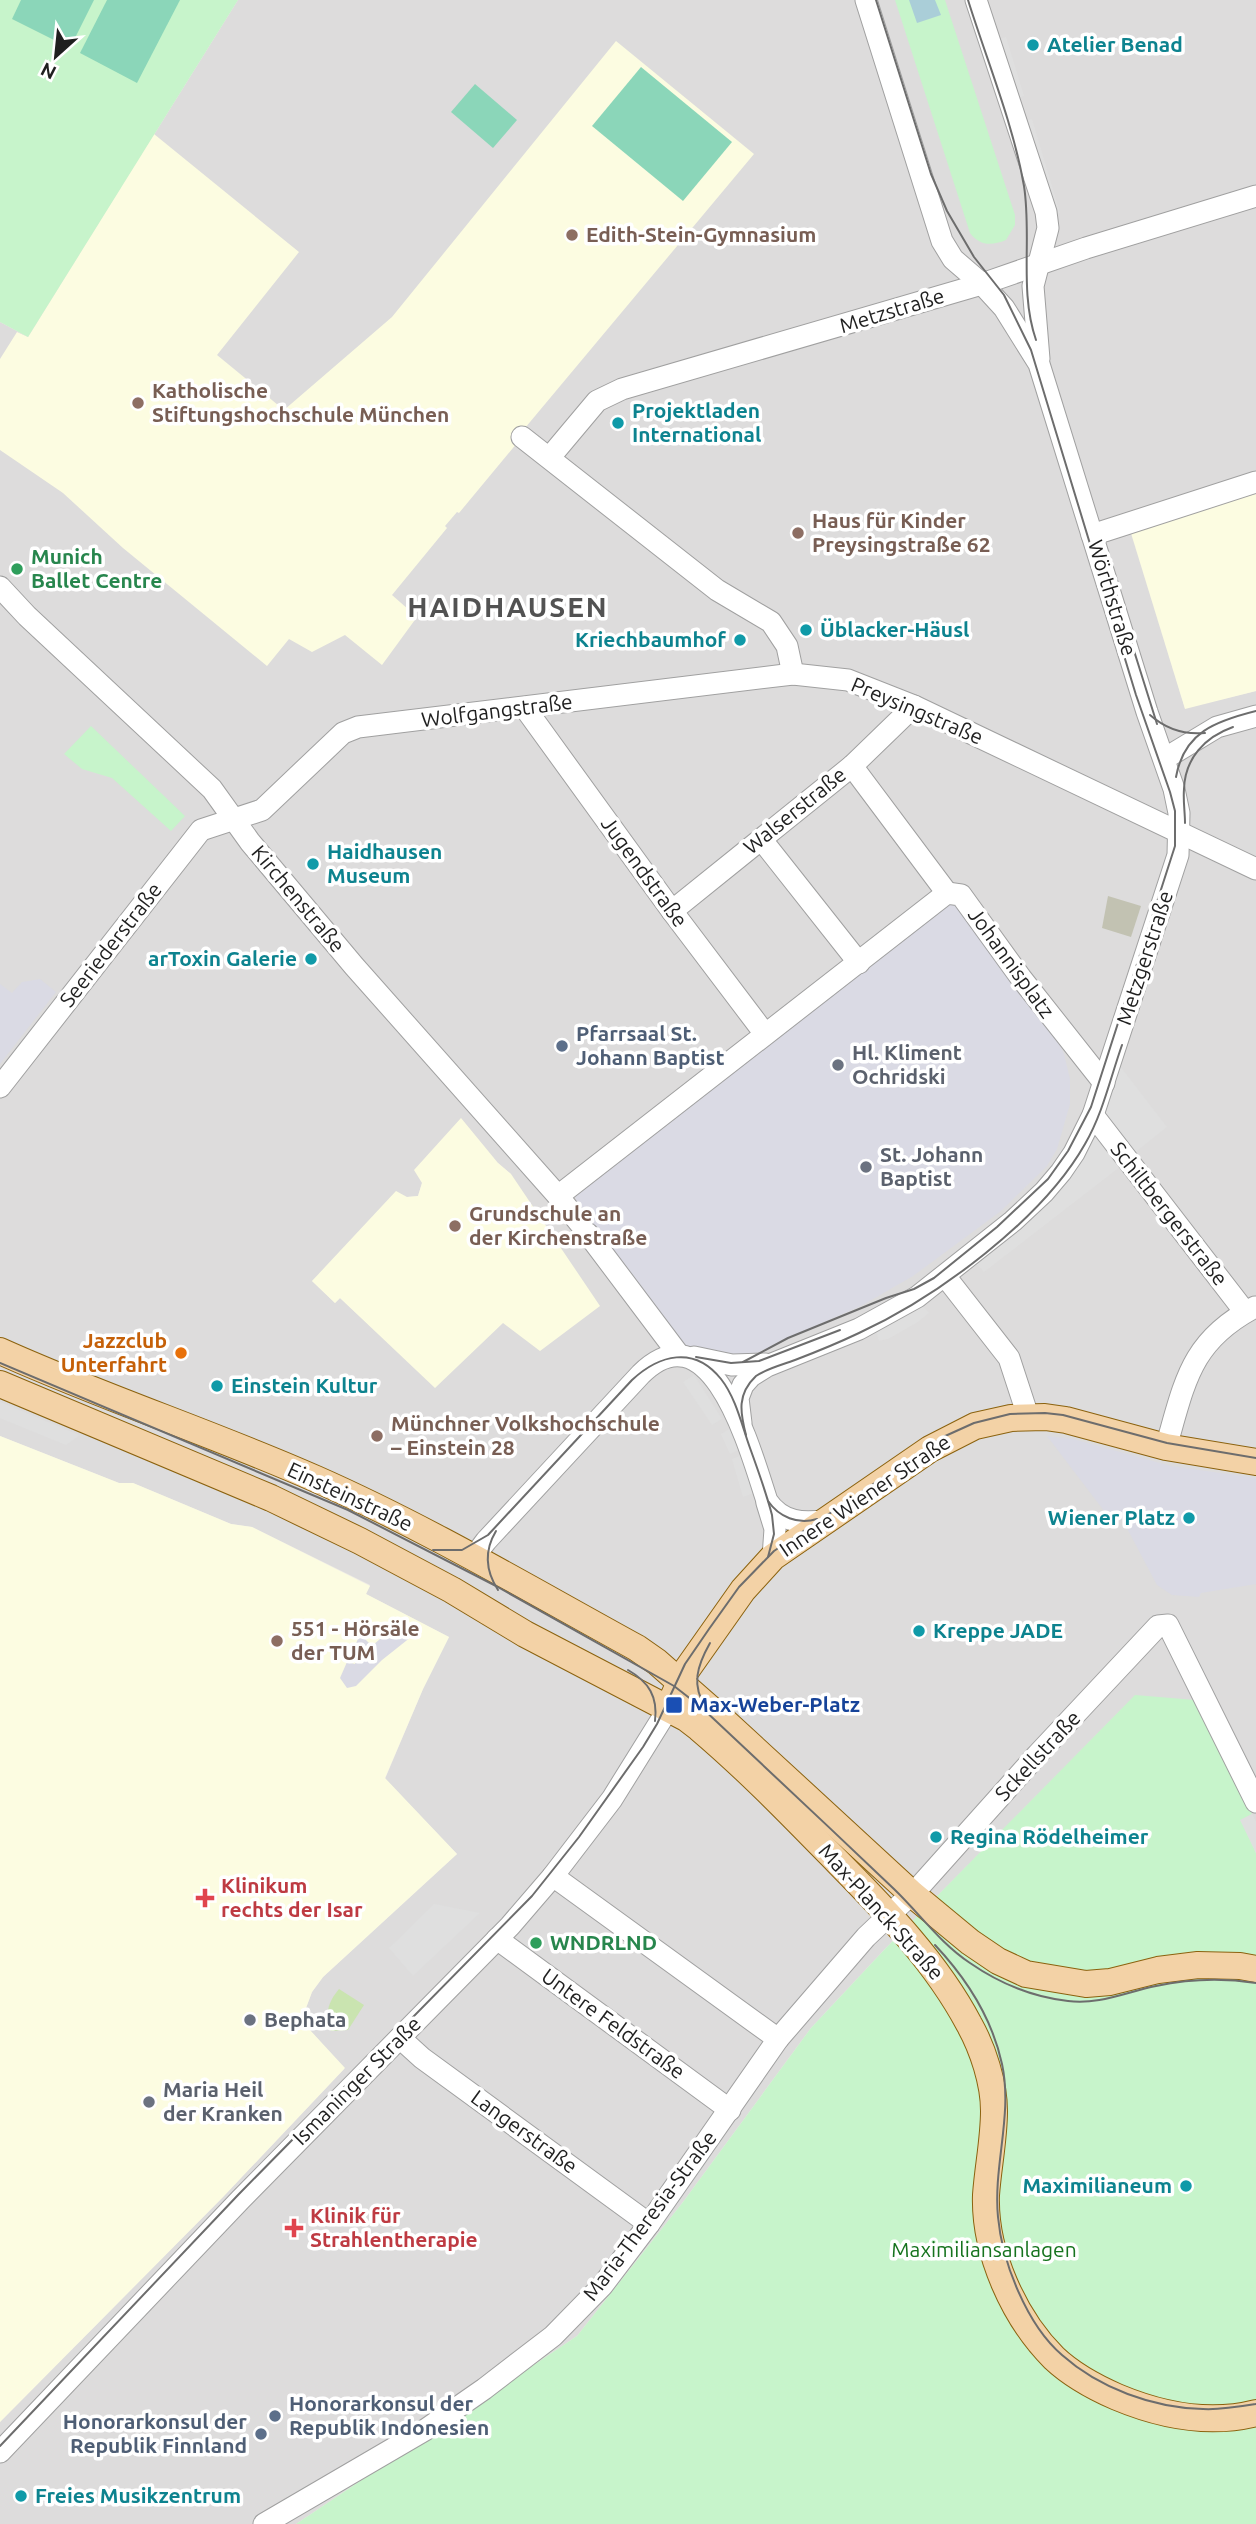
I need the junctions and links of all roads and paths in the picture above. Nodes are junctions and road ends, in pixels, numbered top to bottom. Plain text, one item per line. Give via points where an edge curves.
1 (866, 0) edge
2 (976, 0) edge
3 (1256, 196) edge
4 (1037, 265) junction
5 (982, 284) junction
6 (1040, 364) junction
7 (522, 437) dead end
8 (550, 457) junction
9 (1256, 482) edge
10 (1092, 535) junction
11 (0, 587) edge
12 (793, 674) junction
13 (914, 706) junction
14 (525, 708) junction
15 (1256, 716) edge
16 (1164, 759) junction
17 (852, 766) junction
18 (234, 819) junction
19 (1180, 832) junction
20 (761, 839) junction
21 (1256, 869) edge
22 (947, 893) junction
23 (672, 912) junction
24 (859, 963) junction
25 (765, 1034) junction
26 (1104, 1083) junction
27 (0, 1087) edge
28 (1093, 1115) junction
29 (558, 1196) junction
30 (945, 1276) junction
31 (1250, 1309) edge
32 (0, 1352) edge
33 (681, 1355) junction
34 (782, 1360) junction
35 (0, 1384) edge
36 (1028, 1416) junction
37 (741, 1423) junction
38 (1166, 1447) junction
39 (1256, 1462) edge
40 (767, 1501) junction
41 (828, 1520) junction
42 (474, 1557) junction
43 (768, 1561) junction
44 (679, 1683) junction
45 (668, 1709) junction
46 (1256, 1802) edge
47 (553, 1876) junction
48 (912, 1894) junction
49 (890, 1915) junction
50 (497, 1939) junction
51 (1256, 1969) edge
52 (400, 2038) junction
53 (779, 2039) junction
54 (730, 2110) junction
55 (649, 2224) junction
56 (1256, 2413) edge
57 (0, 2452) edge
58 (264, 2524) edge

1 - 5 street, Wörthstraße via 942,241 953,260
2 - 4 street, Wörthstraße via 1045,212 1048,228
3 - 4 street, Metzstraße
4 - 5 street, Metzstraße
4 - 6 street, Wörthstraße via 1034,286
5 - 6 street, Wörthstraße
5 - 8 street, Metzstraße via 622,389 597,401
6 - 10 street, Wörthstraße
7 - 8 street
8 - 12 street via 717,590 771,622 788,646
9 - 10 street
10 - 16 street, Wörthstraße
11 - 18 street, Kirchenstraße via 212,789
12 - 13 street, Preysingstraße via 848,680
12 - 14 street, Wolfgangstraße
13 - 17 street, Walserstraße
13 - 19 street, Preysingstraße
14 - 18 street, Wolfgangstraße via 350,730 262,810
14 - 23 street, Jugendstraße
15 - 16 street via 1217,727
16 - 19 street, Wörthstraße via 1177,801
17 - 20 street, Walserstraße
17 - 22 street
18 - 27 street, Seeriederstraße via 201,830
18 - 29 street, Kirchenstraße via 354,967
19 - 21 street, Preysingstraße
19 - 26 street, Metzgerstraße via 1178,855
20 - 23 street, Walserstraße
20 - 24 street
22 - 24 street, Johannisplatz
22 - 26 street, Johannisplatz via 961,895
23 - 25 street, Jugendstraße
24 - 25 street, Johannisplatz
25 - 29 street, Johannisplatz
26 - 28 street
28 - 30 street via 1074,1153 1044,1192
28 - 31 street, Schiltbergerstraße
29 - 33 street, Kirchenstraße
30 - 34 street via 882,1318
30 - 36 street via 1009,1359
31 - 38 street via 1219,1330 1195,1360
32 - 42 main road, Einsteinstraße via 273,1460
33 - 34 street via 736,1366
33 - 37 street, Kirchenstraße via 700,1363
33 - 42 street via 649,1366
34 - 37 street via 753,1374 743,1385 737,1402
35 - 45 main road, Einsteinstraße via 271,1498 393,1557 525,1634
36 - 38 main road, Innere Wiener Straße via 1066,1420
36 - 41 main road, Innere Wiener Straße via 991,1422 944,1441
37 - 40 street, Kirchenstraße
38 - 39 main road, Innere Wiener Straße
40 - 41 street via 792,1521
40 - 43 street, Kirchenstraße via 775,1529
41 - 43 main road, Innere Wiener Straße
42 - 44 main road, Einsteinstraße via 637,1648
43 - 44 main road
44 - 45 main road, Ismaninger Straße
44 - 48 main road, Max-Planck-Straße
45 - 47 street, Ismaninger Straße via 612,1799
45 - 49 main road, Max-Planck-Straße via 694,1724 732,1757
46 - 48 street, Sckellstraße via 1168,1625 1158,1626
47 - 50 street, Ismaninger Straße
47 - 53 street
48 - 49 street, Maria-Theresia-Straße
48 - 51 main road, Max-Planck-Straße via 983,1952 1038,1977 1086,1983 1198,1965
49 - 53 street, Maria-Theresia-Straße
49 - 56 main road, Max-Planck-Straße via 947,1986 971,2027 984,2063 994,2108 987,2216 1005,2281 1036,2336 1054,2358 1098,2389 1157,2412 1204,2418
50 - 52 street, Ismaninger Straße
50 - 54 street, Untere Feldstraße
52 - 55 street, Langerstraße
52 - 57 street, Ismaninger Straße
53 - 54 street, Maria-Theresia-Straße
54 - 55 street, Maria-Theresia-Straße
55 - 58 street, Maria-Theresia-Straße via 602,2286 553,2336 425,2430

